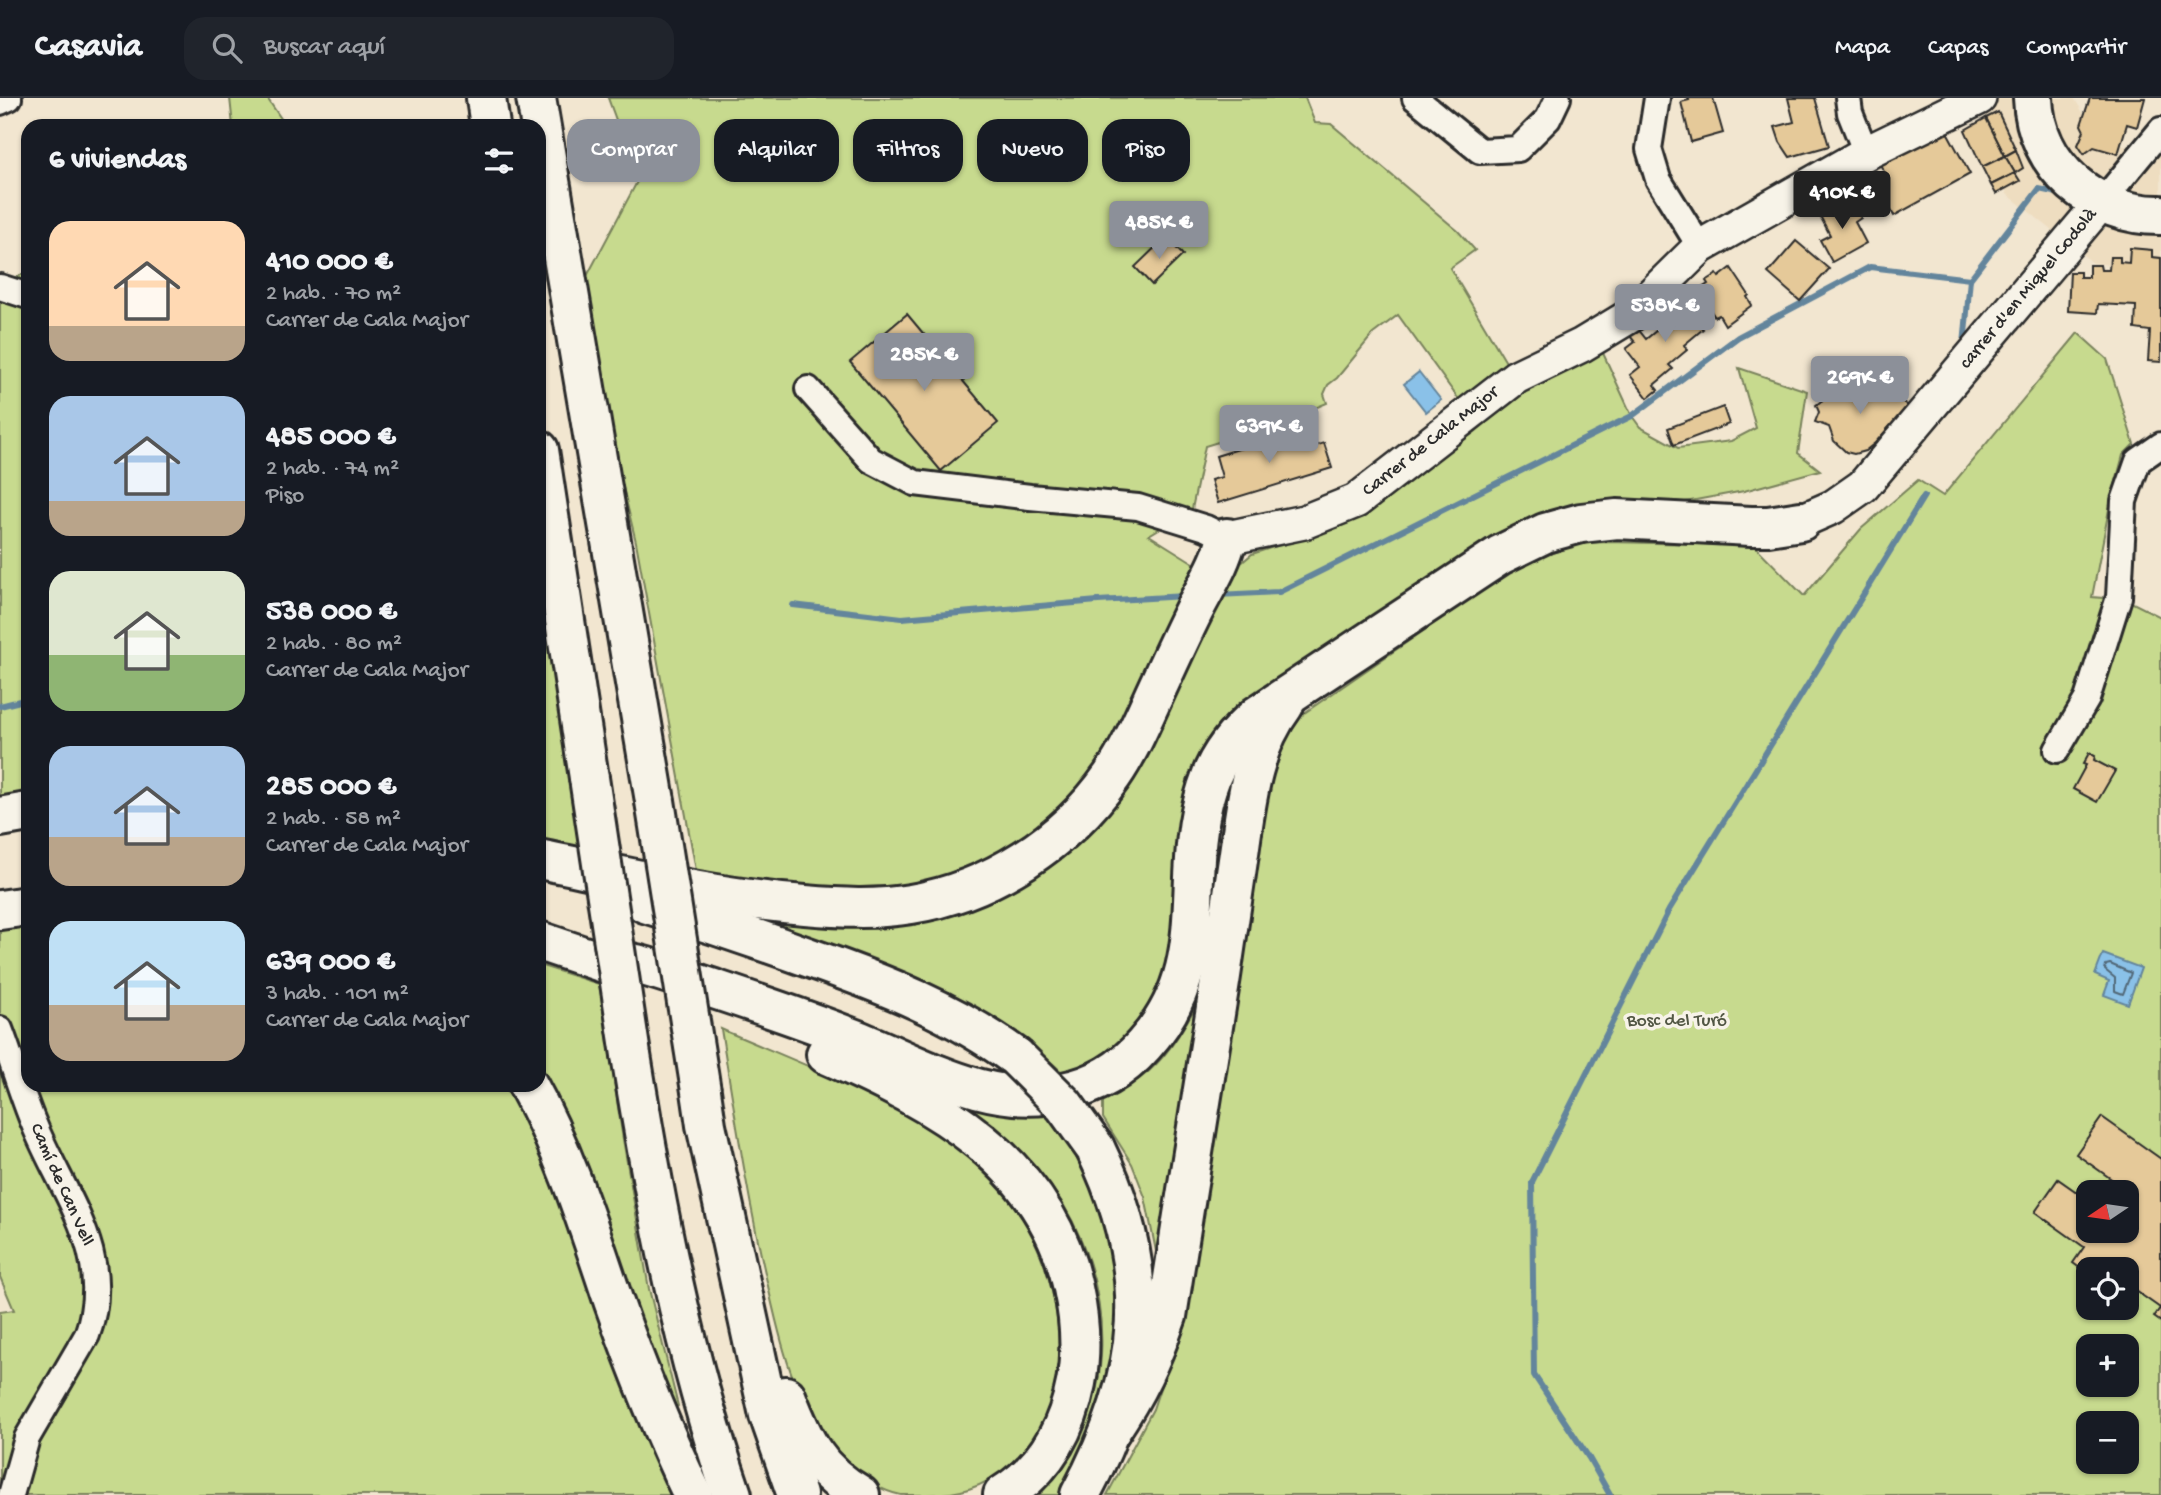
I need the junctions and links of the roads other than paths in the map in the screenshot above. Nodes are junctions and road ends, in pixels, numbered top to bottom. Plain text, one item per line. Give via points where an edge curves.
1 (9, 98) edge
2 (486, 98) edge
3 (536, 98) edge
4 (1415, 98) edge
5 (1558, 98) edge
6 (1657, 98) edge
7 (1848, 98) edge
8 (1979, 98) edge
9 (2033, 98) edge
10 (0, 102) edge
11 (489, 119) edge
12 (540, 119) edge
13 (2161, 130) edge
14 (1866, 153) junction
15 (546, 157) edge
16 (2101, 203) junction
17 (2161, 215) edge
18 (1700, 247) junction
19 (0, 287) edge
20 (21, 294) edge
21 (808, 389) dead end
22 (2161, 444) edge
23 (546, 495) edge
24 (1801, 521) joint
25 (1227, 538) junction
26 (1293, 693) junction
27 (2057, 750) dead end
28 (21, 813) edge
29 (0, 817) edge
30 (21, 833) edge
31 (0, 836) edge
32 (546, 860) edge
33 (546, 878) edge
34 (546, 943) edge
35 (594, 958) junction
36 (0, 1029) edge
37 (21, 1087) edge
38 (23, 1092) edge
39 (532, 1092) edge
40 (704, 1108) junction
41 (1111, 1430) junction
42 (11, 1495) edge
43 (693, 1495) edge
44 (732, 1495) edge
45 (797, 1495) edge
46 (860, 1495) edge
47 (1003, 1495) edge
48 (1080, 1495) edge

1 - 10 street
2 - 11 main road
3 - 12 main road, bridge
4 - 5 street via 1480,151 1518,149 1548,119
6 - 18 street via 1649,149 1658,178
7 - 14 street
8 - 14 street, Carrer de Cala Major
9 - 16 main road via 2035,121 2060,171
13 - 16 street
14 - 18 street, Carrer de Cala Major
15 - 40 main road, bridge
16 - 17 main road via 2135,214
16 - 24 street, carrer d'en Miquel Codolà via 1863,486
18 - 25 street, Carrer de Cala Major via 1630,316 1516,377 1356,500 1304,522
19 - 20 street
21 - 25 street via 871,460 915,483 1138,507
22 - 27 street via 2138,461 2124,501 2119,597 2087,699
23 - 44 main road, bridge via 665,1251 694,1372
24 - 26 main road via 1768,526 1617,520 1580,523 1545,533 1500,555
25 - 32 main road via 1223,556 1112,776 1071,823 1011,868 968,888 911,904 859,908 726,898
26 - 35 main road via 1245,726 1212,775 1199,824 1190,950 1171,1008 1130,1060 1091,1084 1036,1097 999,1095 783,1012 634,963
26 - 41 main road via 1268,732 1248,791 1167,1316 1151,1361
28 - 29 main road
30 - 31 main road
33 - 41 main road, bridge via 646,903 840,968 989,1037 1058,1098 1095,1148 1126,1228 1136,1296 1135,1330
34 - 35 main road
35 - 47 main road via 896,1086 972,1133 1022,1182 1051,1225 1065,1257 1077,1308 1080,1354 1073,1399 1051,1450 1032,1473
36 - 37 street, Camí de Can Vell
38 - 42 street, Camí de Can Vell via 74,1206 96,1279 87,1335 27,1438
39 - 43 main road via 559,1149 634,1355
40 - 45 main road via 769,1415
40 - 46 main road via 728,1155 777,1375 814,1457
41 - 48 main road

